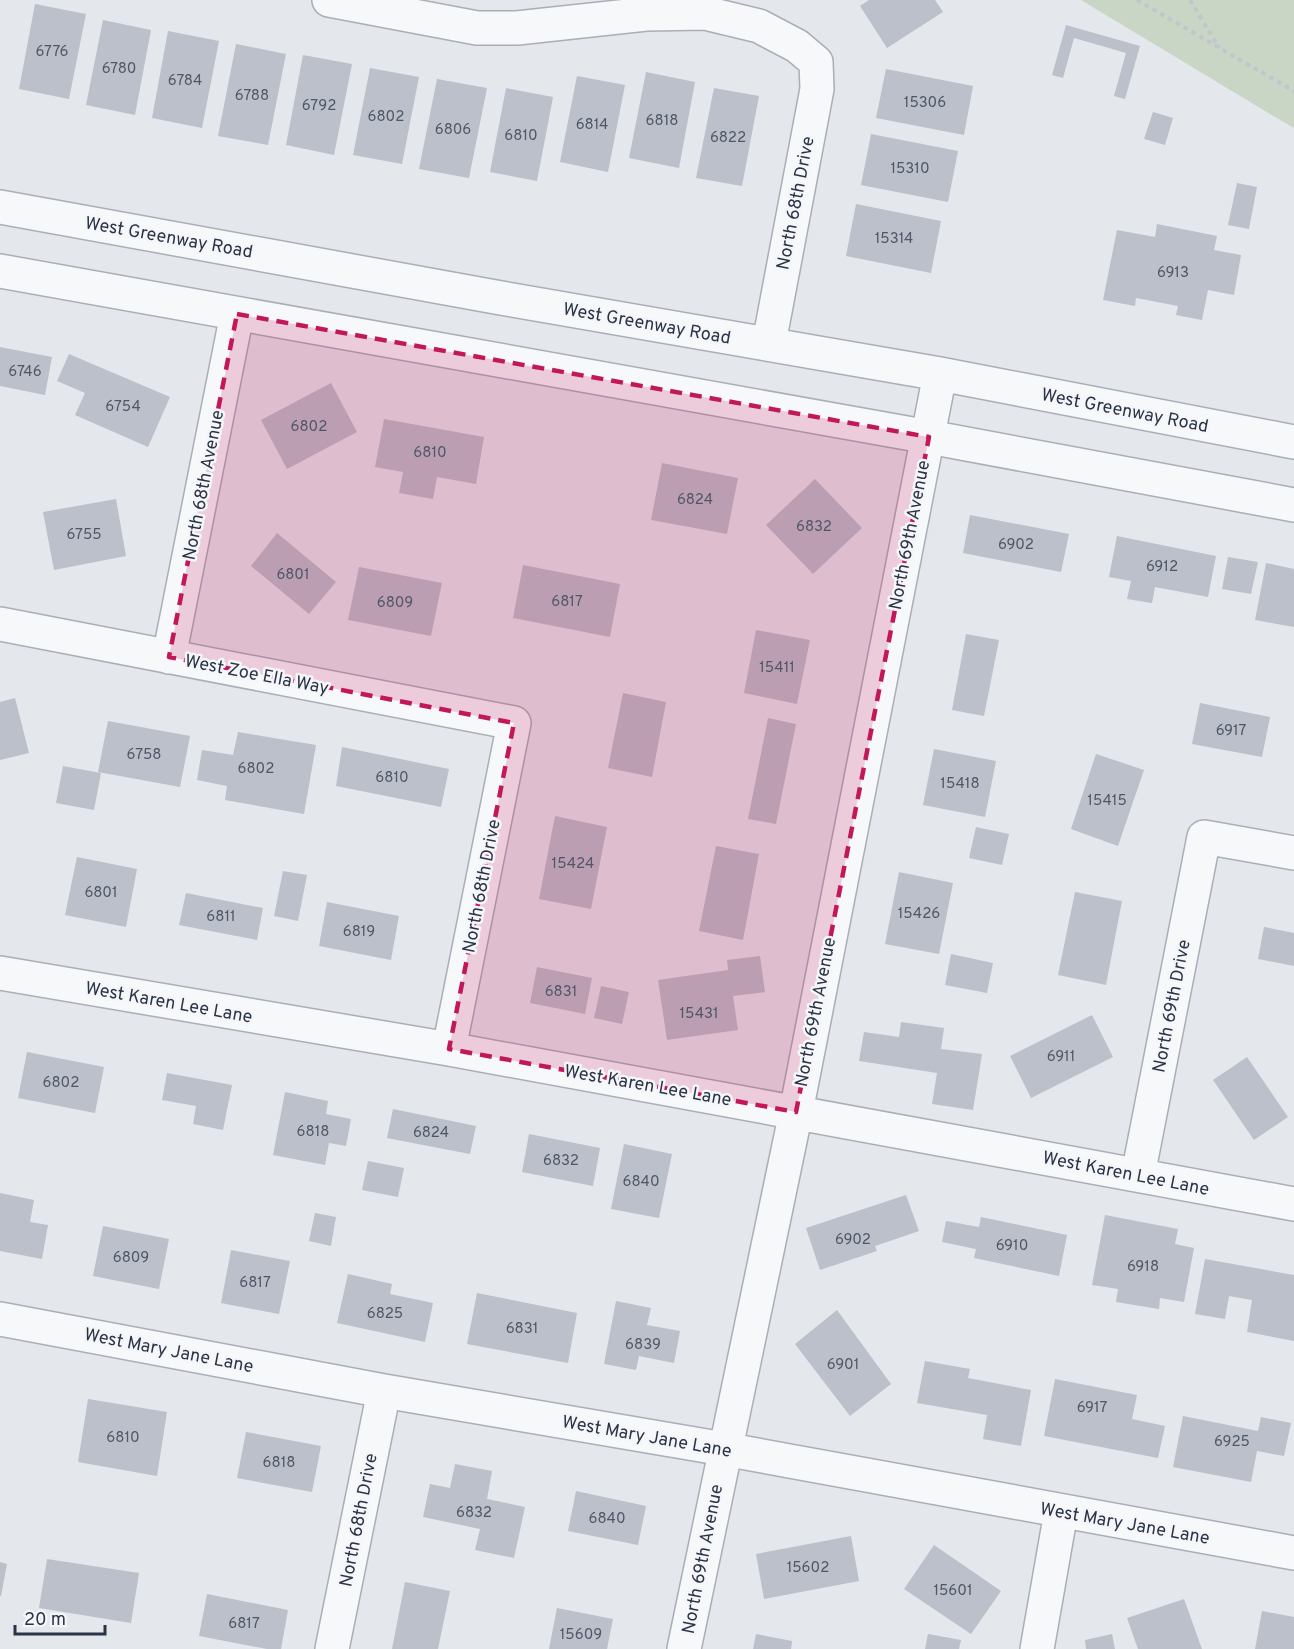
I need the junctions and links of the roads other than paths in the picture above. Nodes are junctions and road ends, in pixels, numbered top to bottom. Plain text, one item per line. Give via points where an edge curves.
1 (346, 2) edge
2 (0, 207) edge
3 (0, 272) edge
4 (237, 314) junction
5 (769, 343) junction
6 (940, 374) junction
7 (929, 437) junction
8 (1294, 442) edge
9 (1294, 505) edge
10 (0, 624) edge
11 (168, 657) junction
12 (514, 723) joint
13 (1294, 853) edge
14 (0, 973) edge
15 (449, 1049) junction
16 (796, 1112) junction
17 (1138, 1175) junction
18 (1294, 1204) edge
19 (0, 1319) edge
20 (384, 1390) junction
21 (724, 1449) junction
22 (1061, 1512) junction
23 (1294, 1553) edge
24 (332, 1649) edge
25 (684, 1649) edge
26 (1037, 1649) edge

1 - 5 street, North 68th Drive via 477,28 705,13 759,26 797,46 816,62 817,89
2 - 5 street, West Greenway Road
3 - 4 street
4 - 7 street
4 - 11 street, North 68th Avenue
5 - 6 street, West Greenway Road
6 - 7 street, North 69th Avenue
6 - 8 street, West Greenway Road
7 - 9 street
7 - 16 street, North 69th Avenue
10 - 11 street, West Zoe Ella Way
11 - 12 street, West Zoe Ella Way
12 - 15 street, North 68th Drive
13 - 17 street, North 69th Drive via 1204,837
14 - 15 street, West Karen Lee Lane
15 - 16 street, West Karen Lee Lane
16 - 17 street, West Karen Lee Lane
16 - 21 street, North 69th Avenue
17 - 18 street, West Karen Lee Lane
19 - 20 street, West Mary Jane Lane
20 - 21 street, West Mary Jane Lane
20 - 24 street, North 68th Drive
21 - 22 street, West Mary Jane Lane
21 - 25 street, North 69th Avenue
22 - 23 street, West Mary Jane Lane
22 - 26 street

